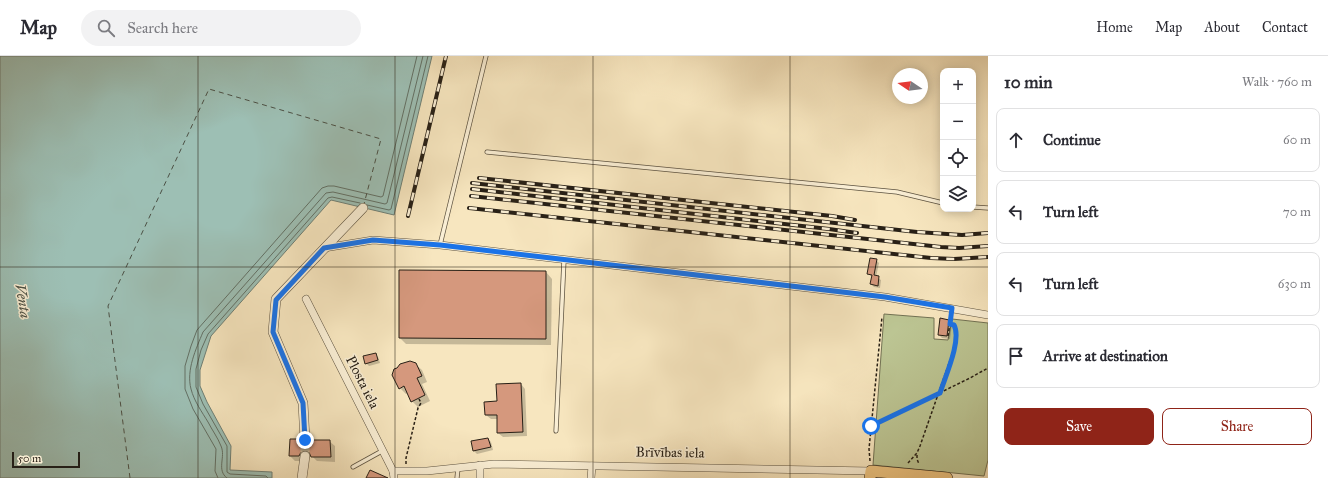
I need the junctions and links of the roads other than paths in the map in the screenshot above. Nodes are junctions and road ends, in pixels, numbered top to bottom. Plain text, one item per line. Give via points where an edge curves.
1 (486, 56) edge
2 (487, 152) dead end
3 (940, 202) edge
4 (976, 207) edge
5 (363, 208) dead end
6 (988, 208) edge
7 (440, 245) junction
8 (324, 248) junction
9 (564, 260) junction
10 (306, 299) dead end
11 (988, 315) edge
12 (556, 431) dead end
13 (305, 440) tunnel mouth
14 (383, 451) junction
15 (305, 456) tunnel mouth
16 (480, 465) junction
17 (592, 466) junction
18 (353, 467) dead end
19 (458, 468) junction
20 (871, 474) edge
21 (394, 475) edge
22 (302, 478) edge
23 (457, 478) edge
24 (480, 478) edge
25 (591, 478) edge
26 (947, 478) edge

1 - 7 lane
2 - 3 lane via 897,192
4 - 6 lane
5 - 8 street
7 - 8 street via 373,240
7 - 9 street
8 - 13 street via 276,300 273,332 303,403
9 - 11 street via 885,297
9 - 12 lane
10 - 14 street, Plosta iela
14 - 18 lane
14 - 21 street, Plosta iela
15 - 22 street
16 - 17 street, Brīvības iela
16 - 19 street, Brīvības iela
16 - 24 street
17 - 20 street, Brīvības iela
17 - 25 street
19 - 21 street, Brīvības iela
19 - 23 lane
20 - 26 main road, Brīvības iela

